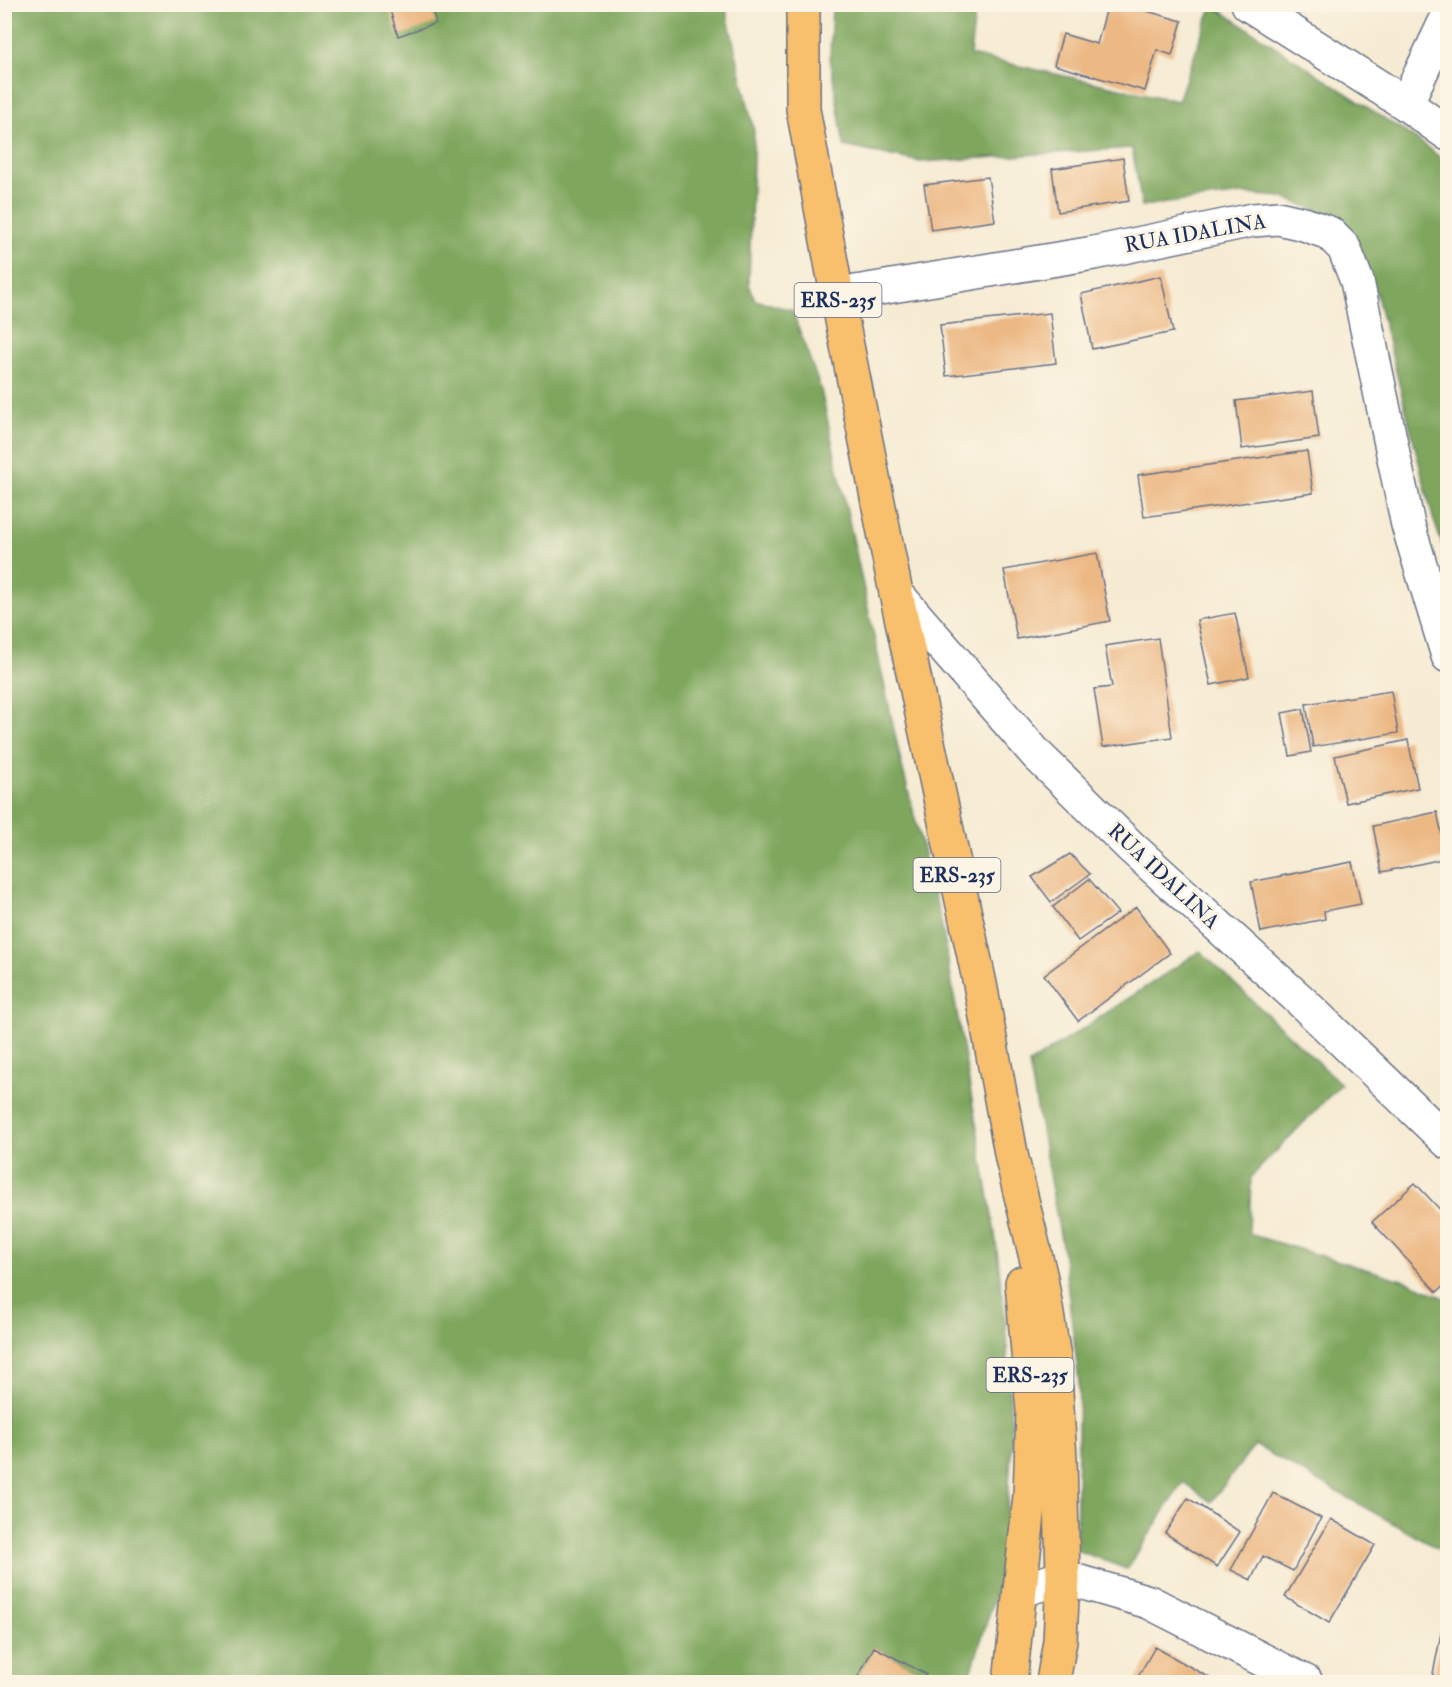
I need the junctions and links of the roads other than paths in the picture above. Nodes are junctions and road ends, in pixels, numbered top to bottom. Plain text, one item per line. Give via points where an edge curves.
1 (803, 4) edge
2 (1248, 4) edge
3 (1448, 16) edge
4 (1406, 104) junction
5 (1448, 134) edge
6 (837, 295) junction
7 (896, 593) junction
8 (1448, 656) edge
9 (1448, 1142) edge
10 (1012, 1159) junction
11 (1063, 1577) junction
12 (1020, 1591) junction
13 (1010, 1683) edge
14 (1053, 1683) edge
15 (1306, 1683) edge

1 - 6 main road, ERS-235 via 803,109
2 - 4 street
3 - 4 street
4 - 5 street
6 - 7 main road, ERS-235
6 - 8 street, RUA IDALINA via 1094,253 1253,220 1278,218 1329,233 1344,248 1358,281 1408,525
7 - 9 street, RUA IDALINA via 1046,763
7 - 10 main road, ERS-235 via 980,984
10 - 11 main road, ERS-235 via 1041,1278 1054,1357
10 - 12 main road, ERS-235 via 1033,1411 1030,1496
11 - 12 street
11 - 14 main road, ERS-235 via 1060,1641
11 - 15 street via 1149,1602
12 - 13 main road, ERS-235

